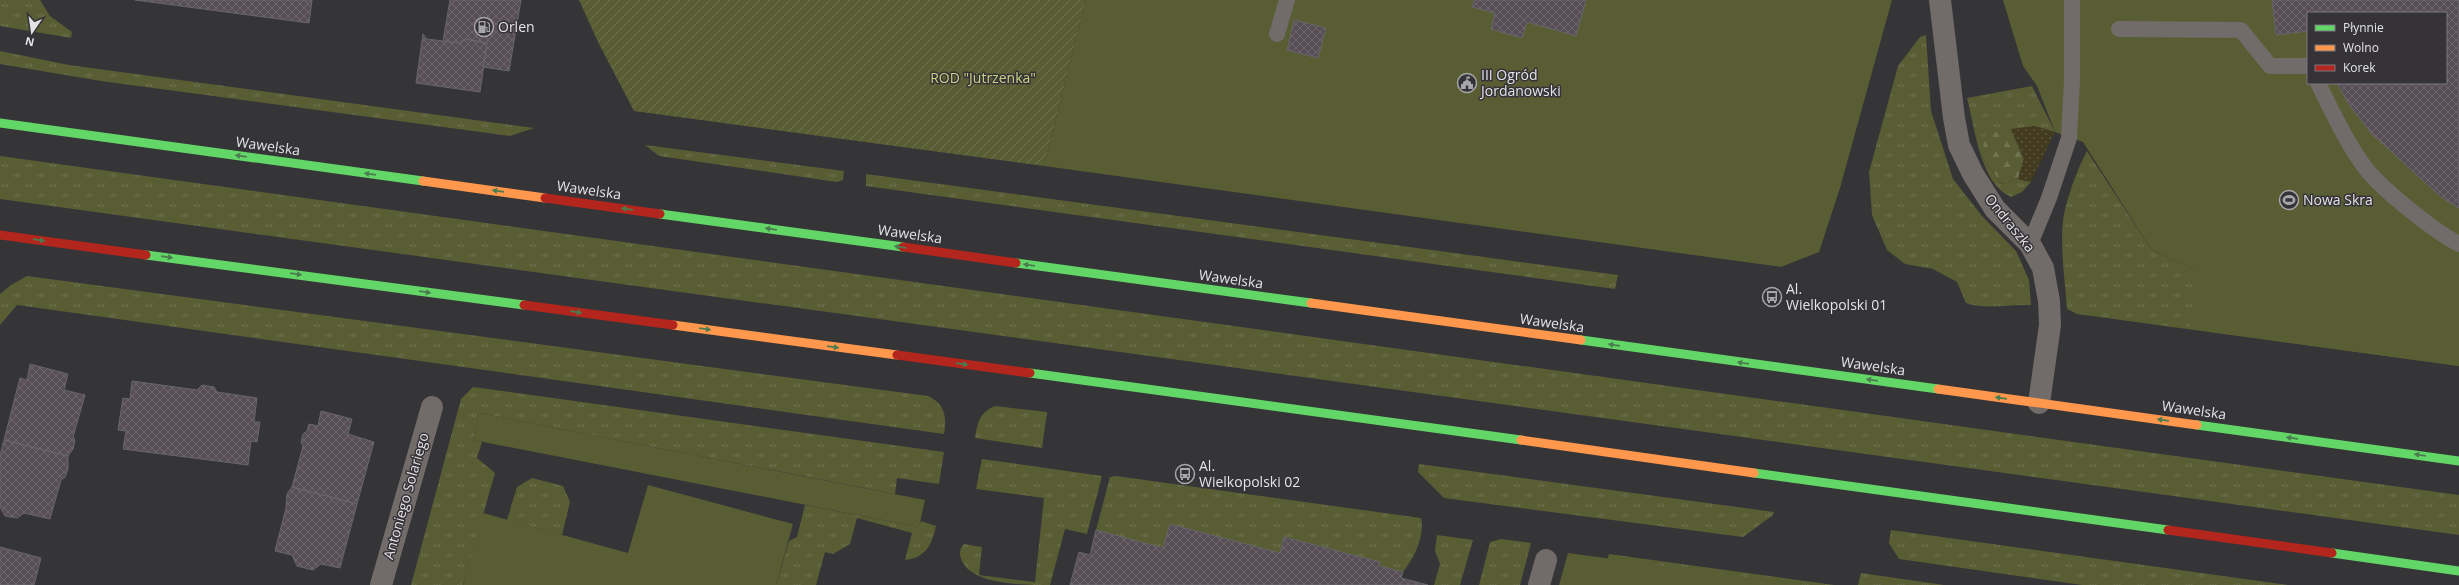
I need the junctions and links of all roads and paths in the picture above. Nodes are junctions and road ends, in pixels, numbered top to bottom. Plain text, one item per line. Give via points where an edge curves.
1 (1287, 0) edge
2 (1940, 0) edge
3 (2072, 0) edge
4 (2119, 29) dead end
5 (1277, 34) dead end
6 (2307, 66) edge
7 (2318, 84) edge
8 (0, 123) edge
9 (0, 234) edge
10 (2030, 244) junction
11 (2459, 244) edge
12 (2039, 403) junction
13 (432, 407) dead end
14 (2459, 461) edge
15 (1546, 560) dead end
16 (2459, 570) edge
17 (381, 585) edge
18 (1539, 585) edge

1 - 5 lane
2 - 10 street, Ondraszka via 1959,145 1973,174 1995,209
3 - 10 lane via 2069,138
4 - 6 lane via 2241,30 2270,66
7 - 11 lane via 2342,131 2374,177 2443,235
12 -> 8 main road, Wawelska
9 -> 16 main road via 1247,402
10 - 12 street, Ondraszka via 2043,268 2049,301 2050,325
14 -> 12 main road, Wawelska
13 - 17 street, Antoniego Solariego
15 - 18 street

